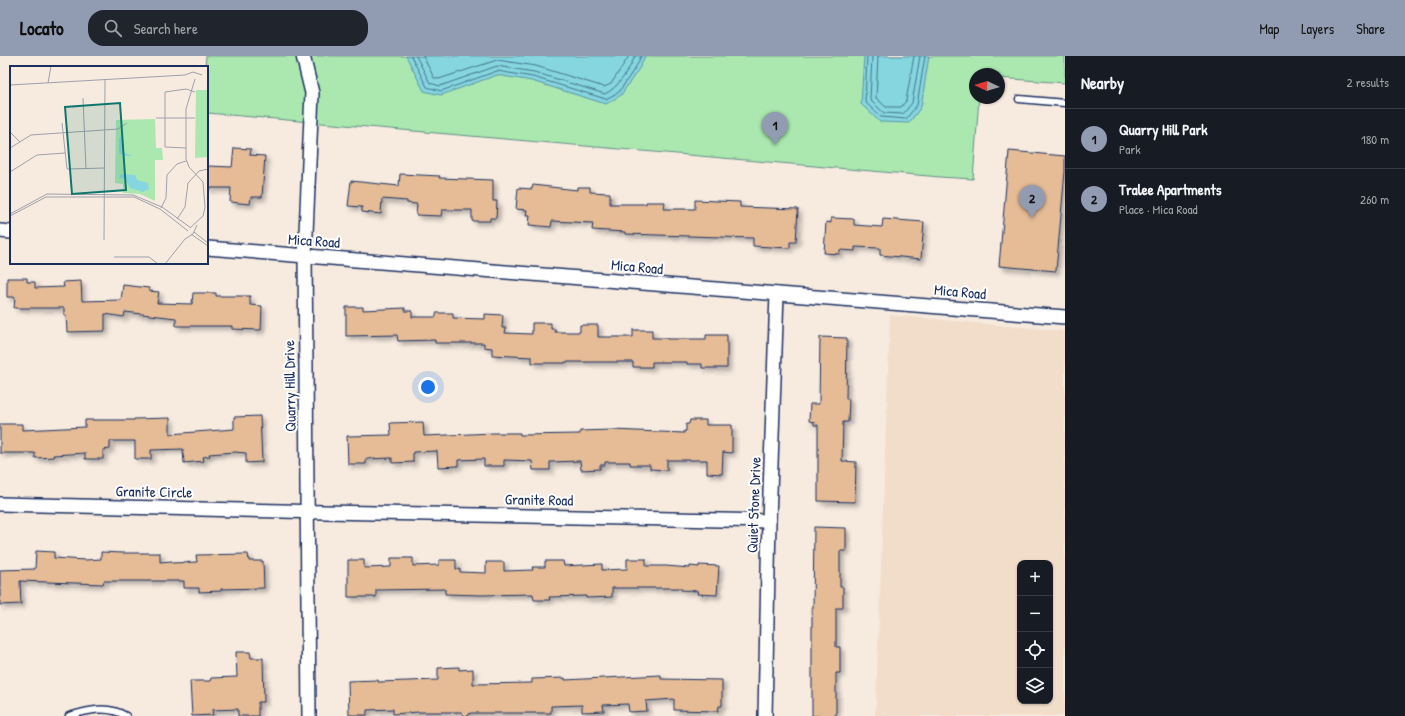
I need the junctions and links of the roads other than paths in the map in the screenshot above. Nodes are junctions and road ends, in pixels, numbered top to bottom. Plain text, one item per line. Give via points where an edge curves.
1 (303, 56) edge
2 (1019, 99) dead end
3 (1065, 103) edge
4 (208, 248) edge
5 (305, 256) junction
6 (776, 294) junction
7 (1065, 317) edge
8 (0, 504) edge
9 (308, 512) junction
10 (769, 520) junction
11 (69, 716) edge
12 (126, 716) edge
13 (309, 716) edge
14 (765, 716) edge

1 - 5 street, Quarry Hill Drive via 312,93
2 - 3 lane
4 - 5 street, Mica Road
5 - 6 street, Mica Road
5 - 9 street, Quarry Hill Drive
6 - 7 street, Mica Road
6 - 10 street, Quiet Stone Drive
8 - 9 street, Granite Circle
9 - 10 street, Granite Road
9 - 13 street, Quarry Hill Drive
10 - 14 street, Quiet Stone Drive
11 - 12 lane via 105,709

